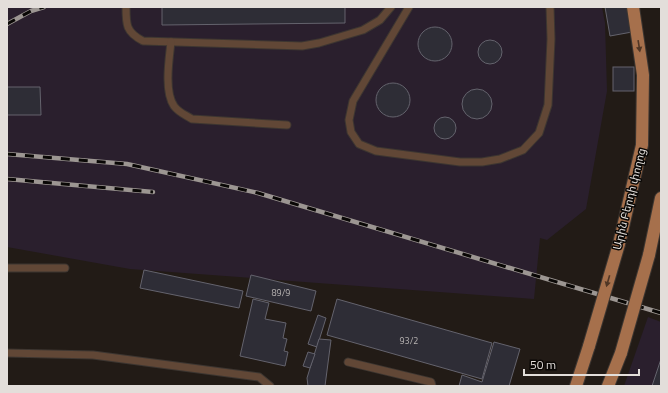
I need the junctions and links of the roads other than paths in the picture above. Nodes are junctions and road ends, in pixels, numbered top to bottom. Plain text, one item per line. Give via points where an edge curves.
1 (126, 7) edge
2 (391, 7) edge
3 (409, 7) edge
4 (550, 7) edge
5 (633, 7) edge
6 (171, 42) junction
7 (287, 125) dead end
8 (661, 198) edge
9 (7, 268) edge
10 (65, 268) dead end
11 (7, 353) edge
12 (348, 362) dead end
13 (270, 386) edge
14 (432, 386) edge
15 (576, 386) edge
16 (608, 386) edge

1 - 6 lane via 126,21 132,35 143,41
2 - 6 lane via 380,20 362,30 302,46
3 - 4 lane via 353,102 349,120 351,132 360,144 376,150 460,162 500,159 523,150 539,133 548,105
5 -> 15 main road, Արին Բերդի փողոց, bridge via 643,75 642,145 618,244
6 - 7 lane via 168,74 170,97 181,113 192,119
8 - 16 main road, bridge via 649,255 621,353
9 - 10 lane
11 - 13 lane via 100,356 259,377
12 - 14 lane via 431,382

